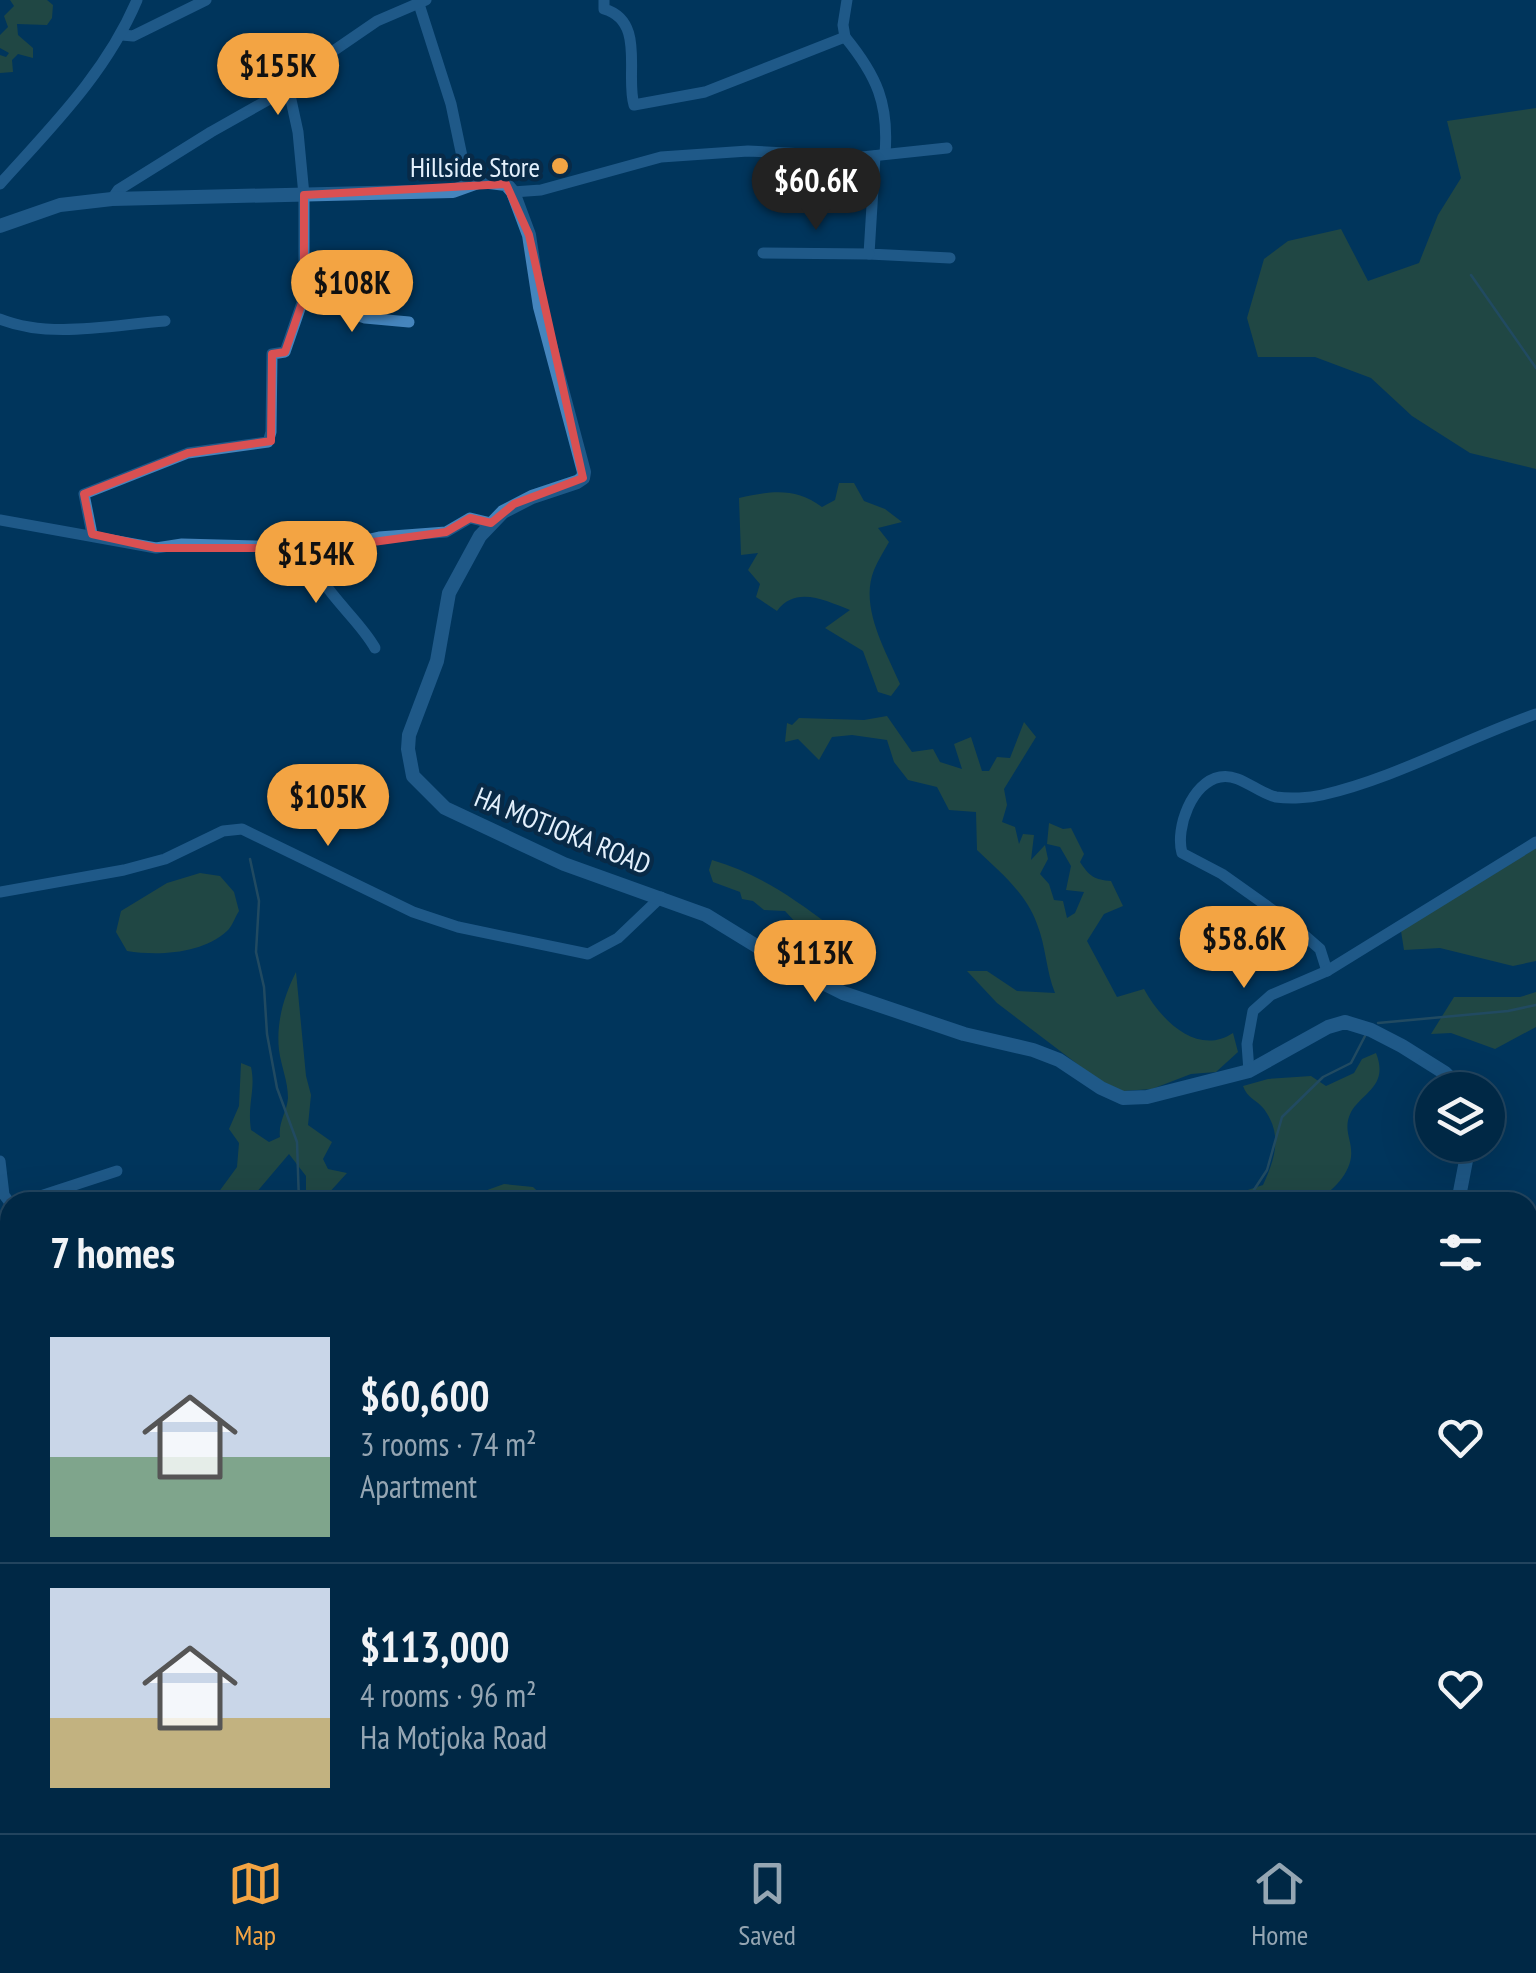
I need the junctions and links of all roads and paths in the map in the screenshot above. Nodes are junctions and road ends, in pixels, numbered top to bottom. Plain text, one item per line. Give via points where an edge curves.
1 (137, 0) edge
2 (206, 0) edge
3 (604, 0) edge
4 (848, 0) edge
5 (421, 2) edge
6 (122, 34) junction
7 (845, 37) junction
8 (288, 86) junction
9 (947, 148) dead end
10 (880, 155) junction
11 (0, 184) edge
12 (468, 185) junction
13 (513, 192) junction
14 (304, 195) junction
15 (112, 198) junction
16 (0, 226) edge
17 (763, 253) dead end
18 (869, 254) junction
19 (950, 258) dead end
20 (304, 297) junction
21 (0, 319) edge
22 (165, 321) dead end
23 (409, 322) dead end
24 (0, 520) edge
25 (491, 523) junction
26 (92, 534) junction
27 (310, 547) junction
28 (376, 648) dead end
29 (1536, 714) edge
30 (1536, 842) edge
31 (0, 892) edge
32 (661, 897) junction
33 (1327, 971) junction
34 (1249, 1071) junction
35 (1443, 1072) edge
36 (0, 1161) edge
37 (1466, 1162) edge
38 (117, 1171) dead end
39 (4, 1192) edge
40 (53, 1192) edge
41 (1460, 1192) edge

1 - 6 street
2 - 6 street via 134,36
3 - 7 street via 604,10 624,24 633,54 634,106 705,92
4 - 7 street
5 - 8 street via 377,21
5 - 12 street
6 - 11 street via 97,75
7 - 10 street via 883,102 887,121
8 - 14 street
8 - 15 street
9 - 10 street
10 - 13 street via 748,151 661,158
10 - 18 street
12 - 13 street via 504,182
12 - 14 street via 460,191
13 - 25 street, HA MOTJOKA ROAD via 584,472 577,482 514,504
14 - 15 street
14 - 20 street
15 - 16 street via 60,205
17 - 18 street
18 - 19 street
20 - 23 street via 365,318
20 - 26 street via 285,352 272,354 268,442 188,453 84,494
21 - 22 street via 16,327 62,330
24 - 26 street
25 - 27 street via 470,518 446,532
25 - 32 street, HA MOTJOKA ROAD via 448,594 437,661 409,735 413,776 445,808 510,840
26 - 27 street via 156,548
27 - 28 street via 310,562
29 - 33 street via 1379,780 1322,794 1276,797 1238,778 1218,777 1202,788 1189,805 1182,852 1288,921 1320,949
30 - 33 street
31 - 32 street via 124,870 242,829 413,912 588,954 618,938
32 - 34 street, HA MOTJOKA ROAD via 730,927 843,993 1046,1055 1123,1098
33 - 34 street via 1271,995 1253,1011
34 - 35 street, HA MOTJOKA ROAD via 1346,1022
36 - 39 street
37 - 41 street
38 - 40 street

